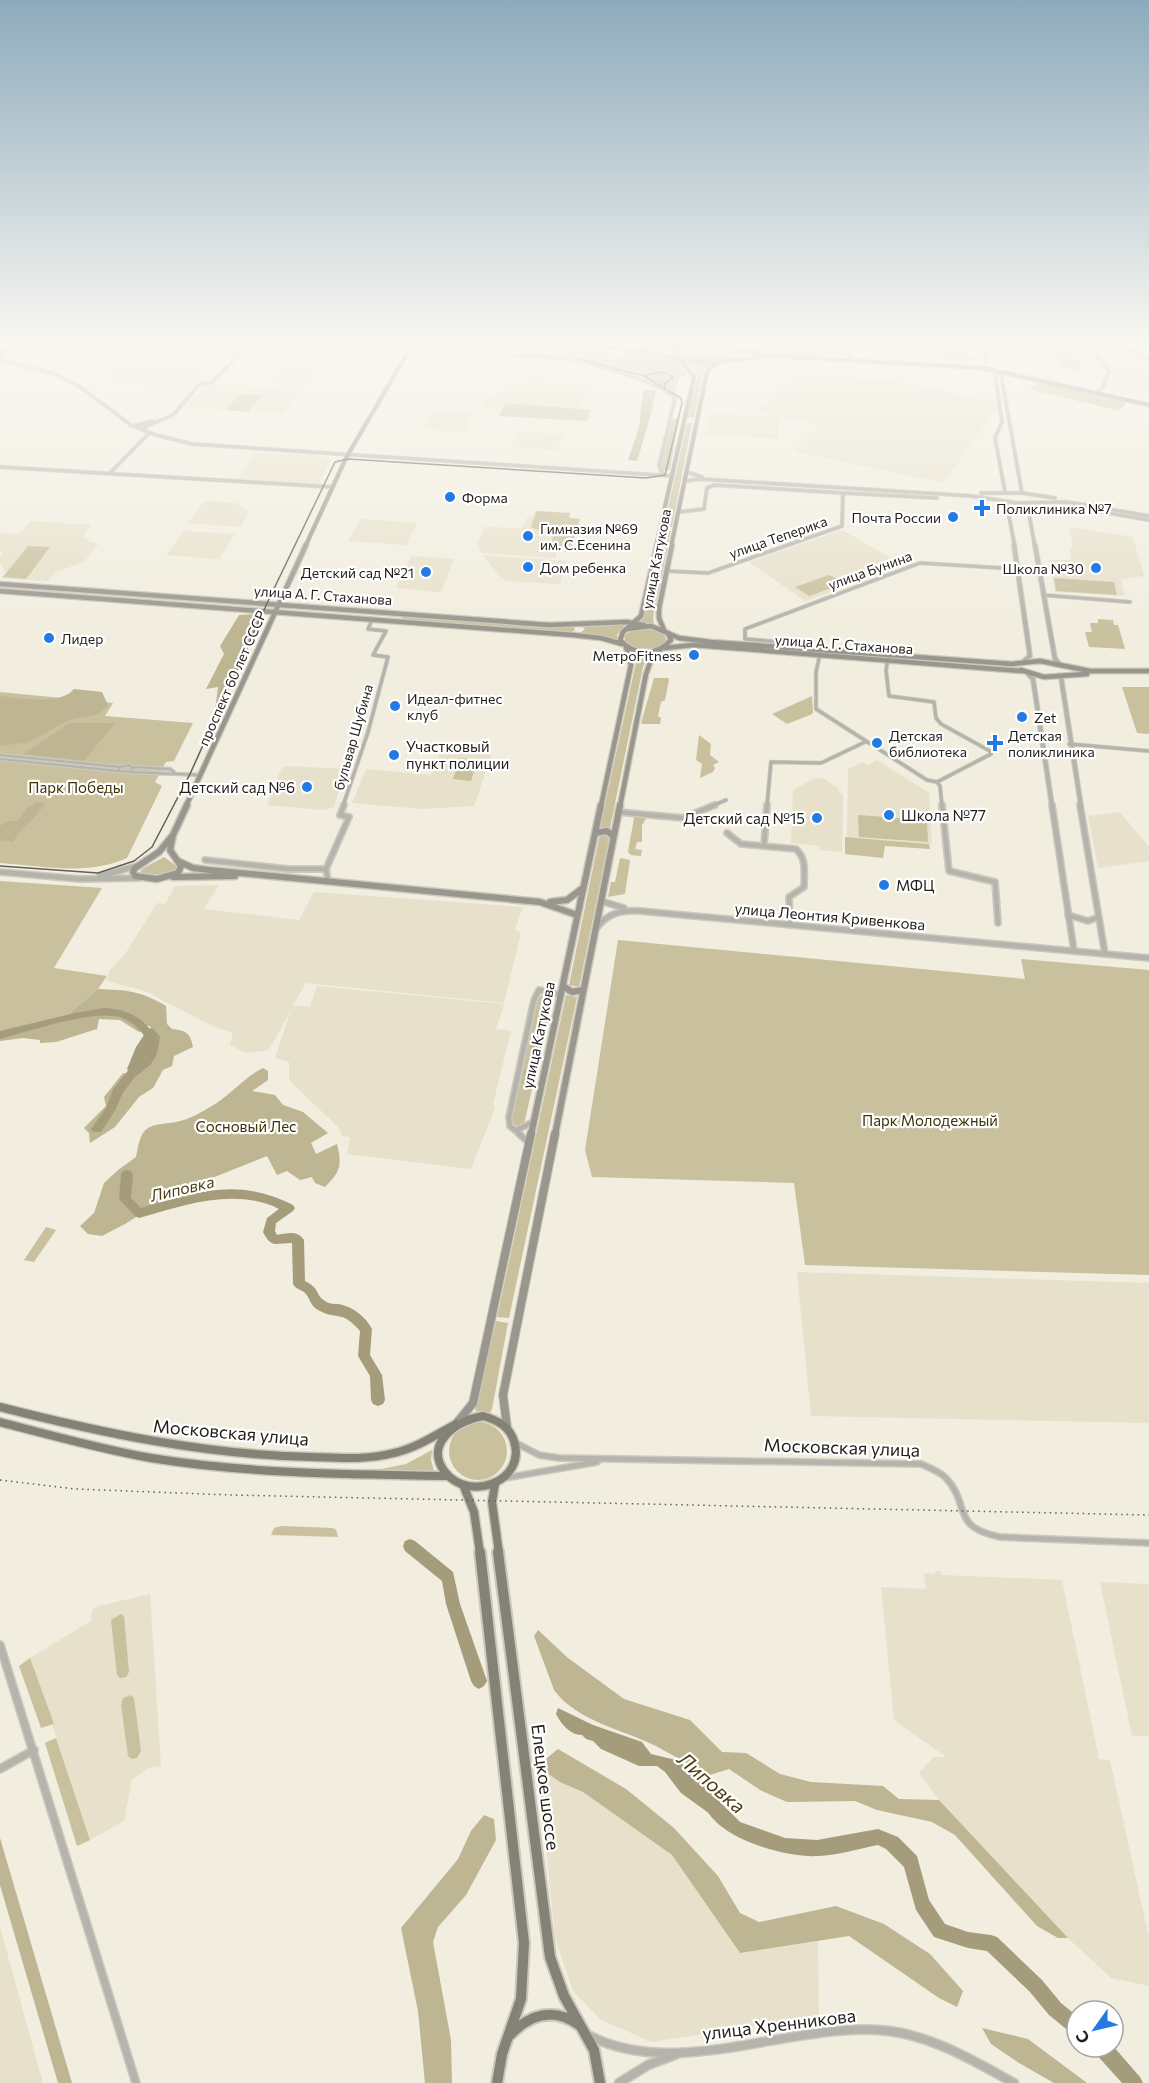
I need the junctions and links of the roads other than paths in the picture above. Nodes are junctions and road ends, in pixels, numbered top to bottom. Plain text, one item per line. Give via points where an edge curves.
1 (140, 439) edge
2 (173, 439) edge
3 (357, 439) edge
4 (665, 439) edge
5 (680, 439) edge
6 (693, 439) edge
7 (996, 439) edge
8 (1012, 439) edge
9 (348, 455) junction
10 (0, 466) edge
11 (687, 472) junction
12 (109, 474) junction
13 (663, 475) junction
14 (672, 476) junction
15 (685, 481) junction
16 (791, 487) junction
17 (333, 488) junction
18 (843, 493) junction
19 (1003, 493) junction
20 (1022, 493) junction
21 (907, 494) junction
22 (1031, 495) junction
23 (937, 498) dead end
24 (999, 499) junction
25 (1006, 501) junction
26 (1036, 501) junction
27 (1027, 503) junction
28 (679, 512) junction
29 (1149, 516) edge
30 (661, 526) junction
31 (675, 528) junction
32 (1018, 569) junction
33 (667, 571) junction
34 (0, 584) edge
35 (9, 585) junction
36 (2, 591) edge
37 (1043, 595) junction
38 (186, 597) junction
39 (224, 600) junction
40 (1130, 602) dead end
41 (278, 604) junction
42 (183, 605) junction
43 (220, 607) junction
44 (275, 612) junction
45 (404, 614) junction
46 (372, 620) junction
47 (636, 621) junction
48 (400, 622) junction
49 (573, 624) junction
50 (644, 625) junction
51 (627, 628) junction
52 (666, 631) junction
53 (573, 635) junction
54 (624, 646) junction
55 (791, 648) junction
56 (663, 649) junction
57 (820, 654) junction
58 (888, 659) junction
59 (1025, 660) junction
60 (1019, 662) junction
61 (1058, 662) junction
62 (1066, 666) junction
63 (1022, 671) junction
64 (1149, 673) edge
65 (1028, 674) junction
66 (1068, 675) junction
67 (1061, 677) junction
68 (865, 742) junction
69 (1069, 744) junction
70 (1149, 751) edge
71 (0, 757) edge
72 (120, 766) junction
73 (132, 766) junction
74 (118, 771) junction
75 (130, 771) junction
76 (174, 772) junction
77 (201, 775) junction
78 (937, 782) junction
79 (726, 800) dead end
80 (618, 813) junction
81 (595, 833) junction
82 (727, 833) dead end
83 (173, 835) junction
84 (613, 836) junction
85 (764, 846) junction
86 (149, 859) junction
87 (177, 860) junction
88 (205, 860) dead end
89 (142, 863) junction
90 (326, 869) junction
91 (0, 872) edge
92 (271, 876) junction
93 (166, 877) junction
94 (143, 878) junction
95 (80, 879) junction
96 (328, 881) junction
97 (583, 888) junction
98 (601, 901) junction
99 (540, 902) junction
100 (640, 911) junction
101 (577, 915) junction
102 (1068, 915) junction
103 (1099, 917) junction
104 (998, 923) dead end
105 (790, 924) junction
106 (594, 933) junction
107 (1074, 951) junction
108 (1105, 954) junction
109 (1149, 958) edge
110 (563, 986) junction
111 (583, 990) junction
112 (561, 995) junction
113 (534, 1122) junction
114 (511, 1128) junction
115 (529, 1143) junction
116 (0, 1407) edge
117 (0, 1422) edge
118 (456, 1424) junction
119 (507, 1427) junction
120 (516, 1443) junction
121 (605, 1460) junction
122 (448, 1476) junction
123 (500, 1481) junction
124 (464, 1487) junction
125 (1149, 1543) edge
126 (0, 1648) edge
127 (34, 1750) junction
128 (0, 1770) edge
129 (585, 2031) junction
130 (506, 2042) junction
131 (681, 2052) junction
132 (136, 2083) edge
133 (497, 2083) edge
134 (600, 2083) edge
135 (619, 2083) edge
136 (1014, 2083) edge

1 - 12 street
2 - 9 street via 192,444
3 - 9 main road, проспект 60 лет СССР
4 - 13 street via 659,466
5 - 14 main road, улица Катукова
6 - 11 main road, улица Катукова
7 - 19 street
8 - 20 street
9 - 13 street
9 - 17 main road, проспект 60 лет СССР
10 - 12 street
11 - 15 main road, улица Катукова
11 - 19 street via 737,479
12 - 17 street
13 - 14 street
14 - 30 main road, улица Катукова
15 - 16 street
15 - 28 main road, улица Катукова
16 - 18 street
16 - 21 street
16 - 28 street via 714,485 707,488 704,509
17 - 41 main road, проспект 60 лет СССР
18 - 21 street
18 - 33 street, улица Теперика via 842,526 708,573
19 - 20 street
19 - 24 street via 997,496
20 - 22 street
21 - 23 street
21 - 24 street
22 - 26 street
22 - 29 street via 1101,503
24 - 25 street
25 - 27 street
25 - 32 street
26 - 27 street
26 - 29 street via 1092,505
27 - 37 street
28 - 31 main road, улица Катукова
30 - 31 main road via 667,530
30 - 47 main road, улица Катукова
31 - 33 main road, улица Катукова
32 - 55 street, улица Бунина via 920,563 745,629 745,639 792,643
32 - 59 street via 1030,656
33 - 52 main road, улица Катукова via 658,614
34 - 35 main road, улица А. Г. Стаханова
35 - 36 main road via 14,589
35 - 38 main road, улица А. Г. Стаханова
36 - 42 main road, улица А. Г. Стаханова
37 - 40 street
37 - 61 street
38 - 39 main road, улица А. Г. Стаханова
38 - 42 main road via 178,602
39 - 41 main road, улица А. Г. Стаханова
39 - 43 main road via 229,605
41 - 44 main road, проспект 60 лет СССР
41 - 45 main road, улица А. Г. Стаханова
42 - 43 main road, улица А. Г. Стаханова
43 - 44 main road, улица А. Г. Стаханова
44 - 46 main road, улица А. Г. Стаханова
44 - 77 main road, проспект 60 лет СССР
45 - 48 main road via 398,617
45 - 49 main road, улица А. Г. Стаханова
46 - 48 main road, улица А. Г. Стаханова
46 - 90 street, бульвар Шубина via 368,630 386,631 373,656 388,657 340,815 349,817
47 - 49 main road, улица А. Г. Стаханова
47 - 50 main road, улица А. Г. Стаханова
47 - 51 main road, улица Катукова
48 - 53 main road, улица А. Г. Стаханова
49 - 53 main road via 578,630
50 - 51 main road
50 - 52 main road, улица А. Г. Стаханова
51 - 54 main road via 620,636
52 - 55 main road, улица А. Г. Стаханова via 692,640
52 - 56 main road via 671,640
53 - 54 main road, улица А. Г. Стаханова
54 - 56 main road, улица А. Г. Стаханова via 643,652
54 - 81 main road, улица Катукова via 631,665
55 - 60 main road, улица А. Г. Стаханова
56 - 57 main road, улица А. Г. Стаханова via 693,645
56 - 80 main road via 650,662
57 - 58 main road, улица А. Г. Стаханова
57 - 68 street via 816,709
58 - 63 main road, улица А. Г. Стаханова
58 - 78 street via 889,696 934,702 941,724 990,751 991,754
59 - 60 main road, улица А. Г. Стаханова
59 - 61 main road
60 - 63 main road
61 - 62 main road
62 - 64 main road
62 - 66 main road
63 - 65 main road
64 - 66 main road
65 - 67 main road
65 - 102 street via 1033,679
66 - 67 main road
67 - 69 street
68 - 78 street via 927,780
68 - 85 street via 821,763 771,762
69 - 70 street
69 - 103 street
71 - 72 street
71 - 74 street
72 - 73 street
72 - 74 street
73 - 75 street
73 - 76 street
74 - 75 street
75 - 76 street via 166,775
76 - 77 street
77 - 83 main road, проспект 60 лет СССР
78 - 104 street via 949,871 995,882
79 - 80 street via 683,818
80 - 84 main road
81 - 84 main road via 607,831
81 - 97 main road, улица Катукова
82 - 85 street via 741,844
83 - 86 main road, проспект 60 лет СССР
83 - 87 main road via 170,850
84 - 98 main road
85 - 105 street via 796,849 804,857 804,887 789,897
86 - 87 main road via 164,854
86 - 89 main road, проспект 60 лет СССР
87 - 92 main road via 197,868
87 - 93 main road via 180,871
88 - 90 street
89 - 94 main road via 133,873
89 - 95 street via 112,874
90 - 96 street
91 - 95 street
92 - 93 main road
92 - 96 main road
93 - 94 main road
94 - 95 street
96 - 99 main road
97 - 99 main road via 567,900
97 - 101 main road, улица Катукова
98 - 100 street
98 - 106 main road
99 - 101 main road
100 - 105 street, улица Леонтия Кривенкова
100 - 106 street, улица Леонтия Кривенкова via 608,915
101 - 110 main road, улица Катукова
102 - 103 street via 1090,921
102 - 107 street
103 - 108 street
105 - 107 street, улица Леонтия Кривенкова
106 - 111 main road
107 - 108 street, улица Леонтия Кривенкова
108 - 109 street
110 - 111 main road via 569,992
110 - 112 main road, улица Катукова
111 - 119 main road via 503,1395
112 - 113 main road, улица Катукова
112 - 114 street via 539,990 534,1000 508,1122
113 - 114 street via 521,1130
113 - 115 main road, улица Катукова
114 - 115 street via 523,1134
115 - 118 main road, улица Катукова via 475,1393
116 - 118 main road, Московская улица via 131,1438 277,1456 387,1455 418,1445
117 - 122 main road, Московская улица via 172,1461 322,1473
118 - 119 main road via 483,1416
118 - 122 main road via 447,1431 439,1450 442,1468
119 - 120 main road
120 - 121 street, Московская улица via 552,1458
120 - 123 main road via 516,1458
121 - 123 street, Московская улица
121 - 125 street, Московская улица via 921,1464 937,1469 949,1480 967,1521 984,1534 1000,1538
122 - 124 main road
123 - 124 main road via 480,1488
123 - 129 main road, Елецкое шоссе via 492,1502 550,1957 558,1982
124 - 130 main road via 473,1506 482,1571 524,1934 523,1984
126 - 127 street
127 - 128 street
127 - 132 street
129 - 130 main road via 559,2014 542,2014 518,2026
129 - 131 street via 604,2044
129 - 134 main road, Елецкое шоссе via 597,2053
130 - 133 main road
131 - 135 street via 648,2065
131 - 136 street, улица Хренникова via 831,2031 881,2030 948,2049

